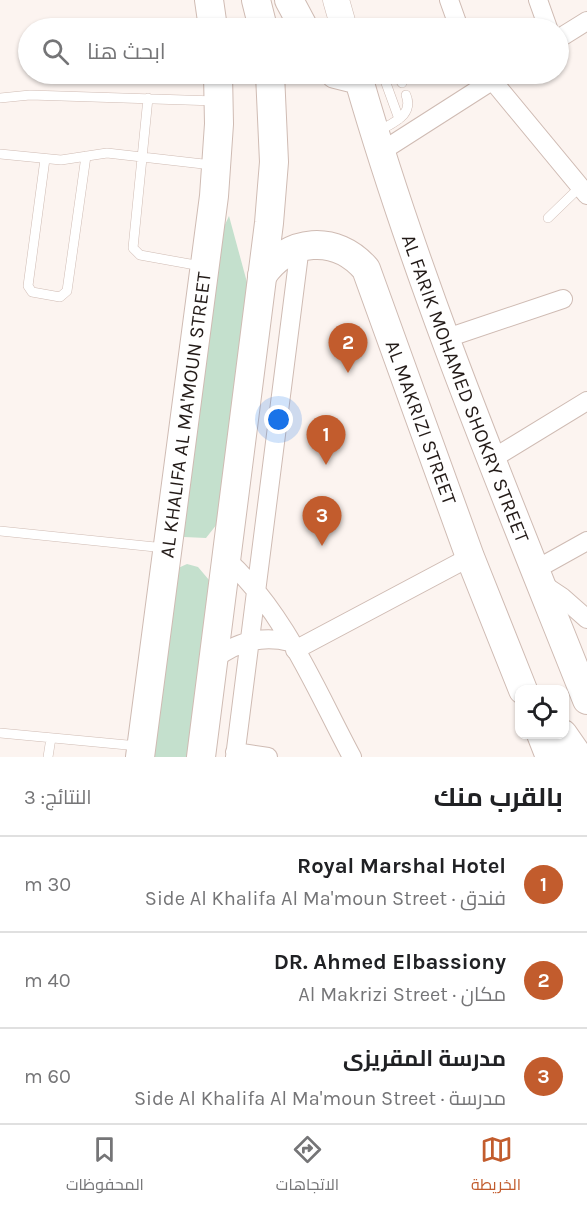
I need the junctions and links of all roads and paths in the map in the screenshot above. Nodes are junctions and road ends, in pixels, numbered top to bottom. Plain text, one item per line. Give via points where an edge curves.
1 (209, 0) edge
2 (256, 0) edge
3 (289, 0) edge
4 (448, 0) edge
5 (538, 0) edge
6 (339, 1) edge
7 (212, 18) edge
8 (260, 18) edge
9 (299, 18) edge
10 (342, 18) edge
11 (455, 18) edge
12 (544, 18) edge
13 (587, 21) edge
14 (569, 32) edge
15 (270, 84) edge
16 (370, 84) edge
17 (375, 84) edge
18 (479, 84) edge
19 (492, 84) edge
20 (218, 87) edge
21 (406, 95) dead end
22 (0, 98) edge
23 (148, 98) junction
24 (399, 119) junction
25 (377, 144) junction
26 (0, 154) edge
27 (86, 156) junction
28 (141, 157) junction
29 (45, 159) junction
30 (217, 166) junction
31 (584, 190) edge
32 (548, 218) dead end
33 (300, 246) junction
34 (204, 267) junction
35 (262, 276) junction
36 (563, 299) dead end
37 (447, 338) junction
38 (587, 401) edge
39 (492, 459) junction
40 (0, 531) edge
41 (587, 541) edge
42 (166, 548) junction
43 (470, 557) junction
44 (226, 559) junction
45 (538, 576) junction
46 (256, 589) junction
47 (587, 619) edge
48 (249, 641) junction
49 (293, 646) junction
50 (213, 660) junction
51 (521, 685) edge
52 (587, 700) edge
53 (0, 733) edge
54 (51, 738) junction
55 (543, 739) edge
56 (566, 739) edge
57 (141, 752) edge
58 (235, 755) edge
59 (48, 757) edge
60 (201, 757) edge
61 (268, 757) edge
62 (352, 757) edge
63 (550, 757) edge
64 (579, 757) edge

1 - 7 main road
2 - 8 main road
3 - 9 main road
4 - 11 street
5 - 12 street
6 - 10 street
13 - 14 street
15 - 35 main road via 274,162
16 - 25 main road, AL FARIK MOHAMED SHOKRY STREET
17 - 24 lane
18 - 25 street
19 - 31 street
20 - 23 lane
20 - 30 main road, AL KHALIFA AL MA'MOUN STREET
21 - 24 lane via 408,109
22 - 23 lane
23 - 28 lane
24 - 25 lane
25 - 37 main road, AL FARIK MOHAMED SHOKRY STREET
26 - 29 lane
27 - 28 lane via 107,153
27 - 29 lane
27 - 29 lane via 67,291 60,297 32,292 28,286
28 - 30 lane
28 - 34 lane via 133,248 140,255
30 - 34 main road, AL KHALIFA AL MA'MOUN STREET
31 - 32 lane
33 - 35 main road, AL MAKRIZI STREET via 278,257
33 - 43 main road, AL MAKRIZI STREET via 325,244 337,248 366,269
33 - 46 street
34 - 42 main road, AL KHALIFA AL MA'MOUN STREET
35 - 44 main road
36 - 37 street
37 - 39 main road, AL FARIK MOHAMED SHOKRY STREET
38 - 39 street
39 - 45 main road, AL FARIK MOHAMED SHOKRY STREET
40 - 42 lane
41 - 45 street
42 - 57 main road, AL KHALIFA AL MA'MOUN STREET
43 - 49 street
43 - 51 main road, AL MAKRIZI STREET
44 - 46 street
44 - 50 main road
45 - 47 street
45 - 52 main road, AL FARIK MOHAMED SHOKRY STREET
46 - 48 street
46 - 49 street
48 - 49 street via 270,638
48 - 50 street
48 - 58 street
49 - 62 street
50 - 60 main road
53 - 54 lane
54 - 57 lane
54 - 59 lane
55 - 63 main road
56 - 64 main road
58 - 61 street

